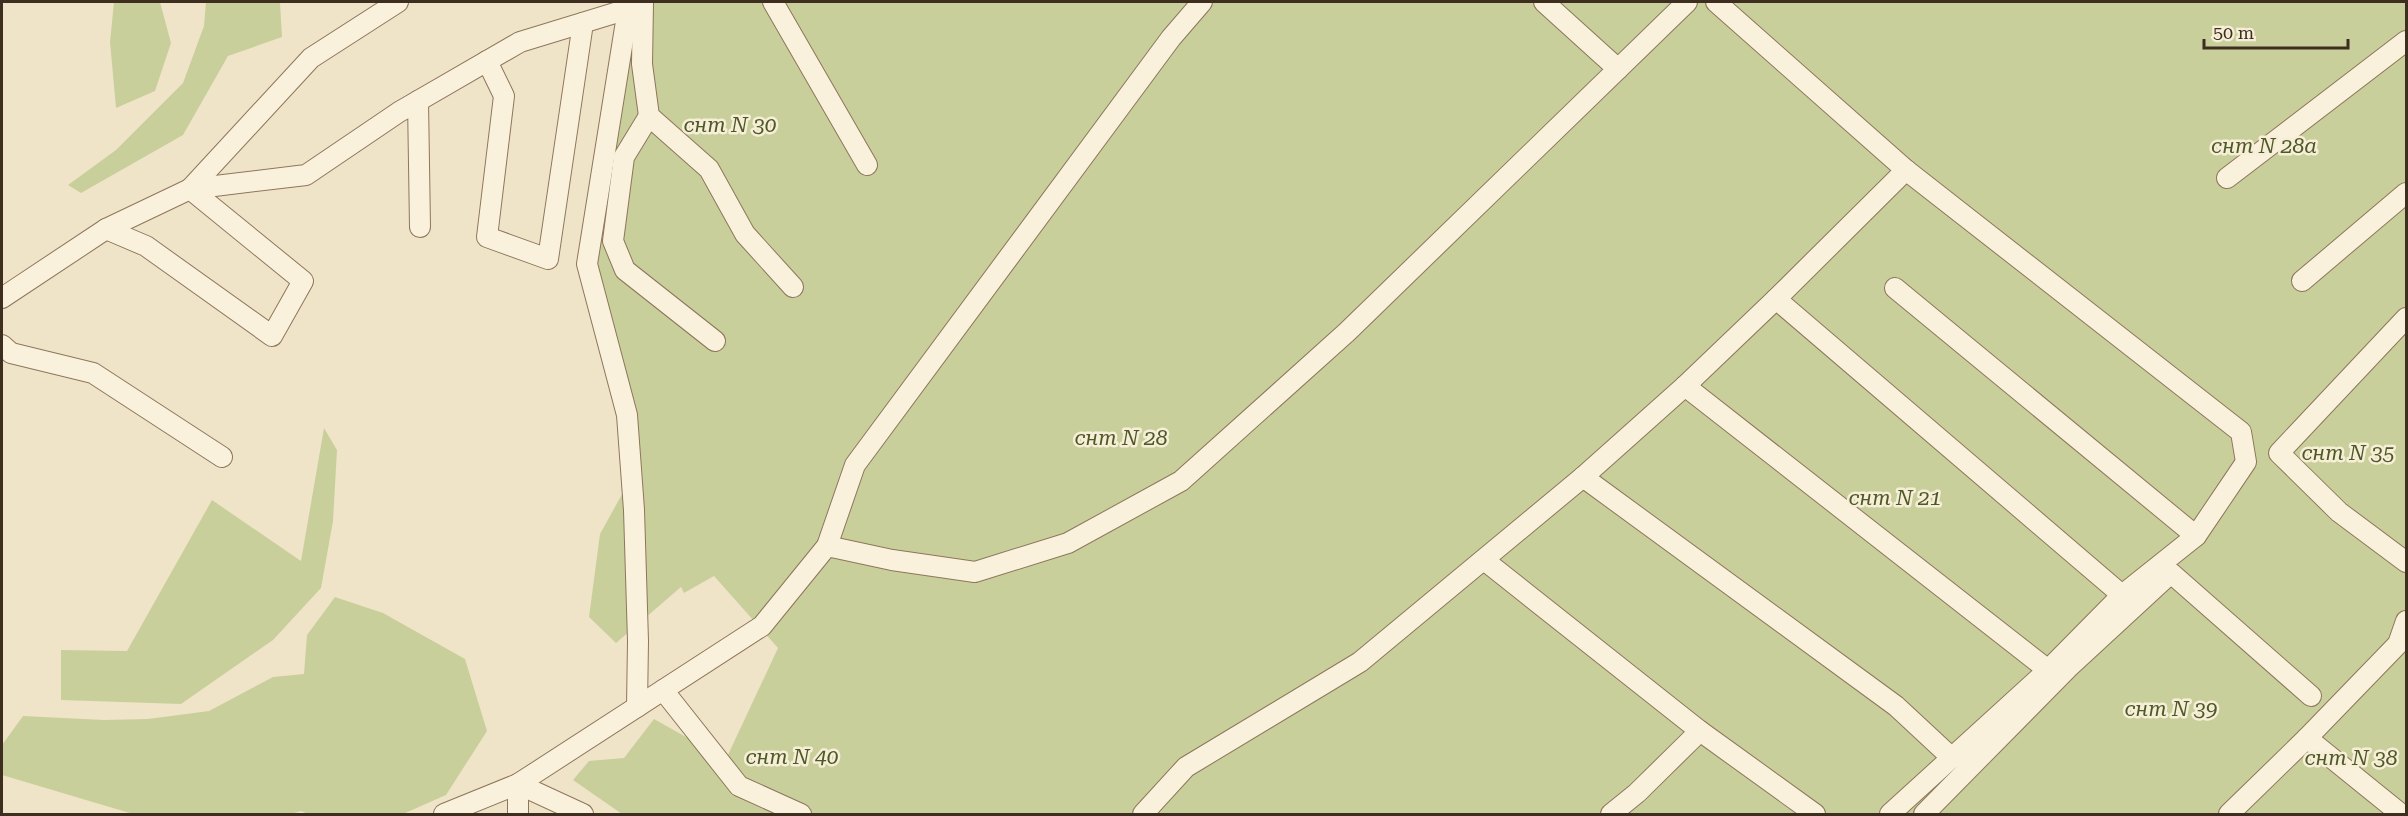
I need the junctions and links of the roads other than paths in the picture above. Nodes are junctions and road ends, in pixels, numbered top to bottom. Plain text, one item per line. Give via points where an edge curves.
1 (398, 2) edge
2 (773, 2) edge
3 (1202, 2) edge
4 (1544, 2) edge
5 (1687, 2) edge
6 (1716, 2) edge
7 (637, 4) edge
8 (583, 23) junction
9 (2406, 40) edge
10 (487, 61) junction
11 (1618, 69) junction
12 (418, 101) junction
13 (649, 116) junction
14 (867, 165) dead end
15 (1906, 170) junction
16 (2227, 178) dead end
17 (190, 189) junction
18 (2406, 193) edge
19 (420, 226) dead end
20 (106, 229) junction
21 (2302, 281) dead end
22 (793, 287) dead end
23 (1895, 288) dead end
24 (2, 298) edge
25 (1776, 299) junction
26 (2406, 318) edge
27 (715, 341) dead end
28 (2, 345) edge
29 (1685, 386) junction
30 (222, 457) dead end
31 (1583, 477) junction
32 (2196, 536) junction
33 (827, 546) junction
34 (1484, 560) junction
35 (2406, 562) edge
36 (2122, 595) junction
37 (2406, 621) edge
38 (2048, 670) junction
39 (663, 690) junction
40 (2311, 696) dead end
41 (637, 707) junction
42 (1701, 731) junction
43 (2307, 738) junction
44 (1952, 758) junction
45 (518, 784) junction
46 (444, 814) edge
47 (518, 814) edge
48 (583, 814) edge
49 (801, 814) edge
50 (1143, 814) edge
51 (1611, 814) edge
52 (1815, 814) edge
53 (1890, 814) edge
54 (1924, 814) edge
55 (2229, 814) edge
56 (2401, 814) edge

1 - 17 street via 311,58
2 - 14 street
3 - 33 street via 1171,38 855,465
4 - 11 street
5 - 11 street
6 - 15 street
7 - 8 street
7 - 13 street
7 - 41 street via 587,264 627,415 634,510
8 - 10 street via 520,42
8 - 10 street via 548,259 487,237 504,96
9 - 16 street
10 - 12 street
11 - 33 street via 1347,332 1181,481 1068,543 975,572
12 - 17 street via 306,176
12 - 19 street
13 - 22 street via 709,169 746,234
13 - 27 street via 624,157 613,242 625,270
15 - 25 street
15 - 32 street via 2241,432 2246,462
17 - 20 street
17 - 20 street via 303,281 272,336 146,246
18 - 21 street
20 - 24 street
23 - 32 street
25 - 29 street
25 - 36 street
26 - 35 street via 2279,453 2339,512
28 - 30 street via 11,353 93,373
29 - 31 street
29 - 38 street
31 - 34 street
31 - 44 street via 1896,706
32 - 36 street
33 - 39 street via 762,626
34 - 42 street
34 - 50 street via 1360,662 1186,767
36 - 38 street
37 - 43 street via 2398,644
38 - 44 street
39 - 41 street
39 - 49 street via 739,786
40 - 54 street via 2171,573 2068,668
41 - 45 street
42 - 51 street
42 - 52 street
43 - 55 street
43 - 56 street
44 - 53 street
45 - 46 street
45 - 47 street
45 - 48 street

